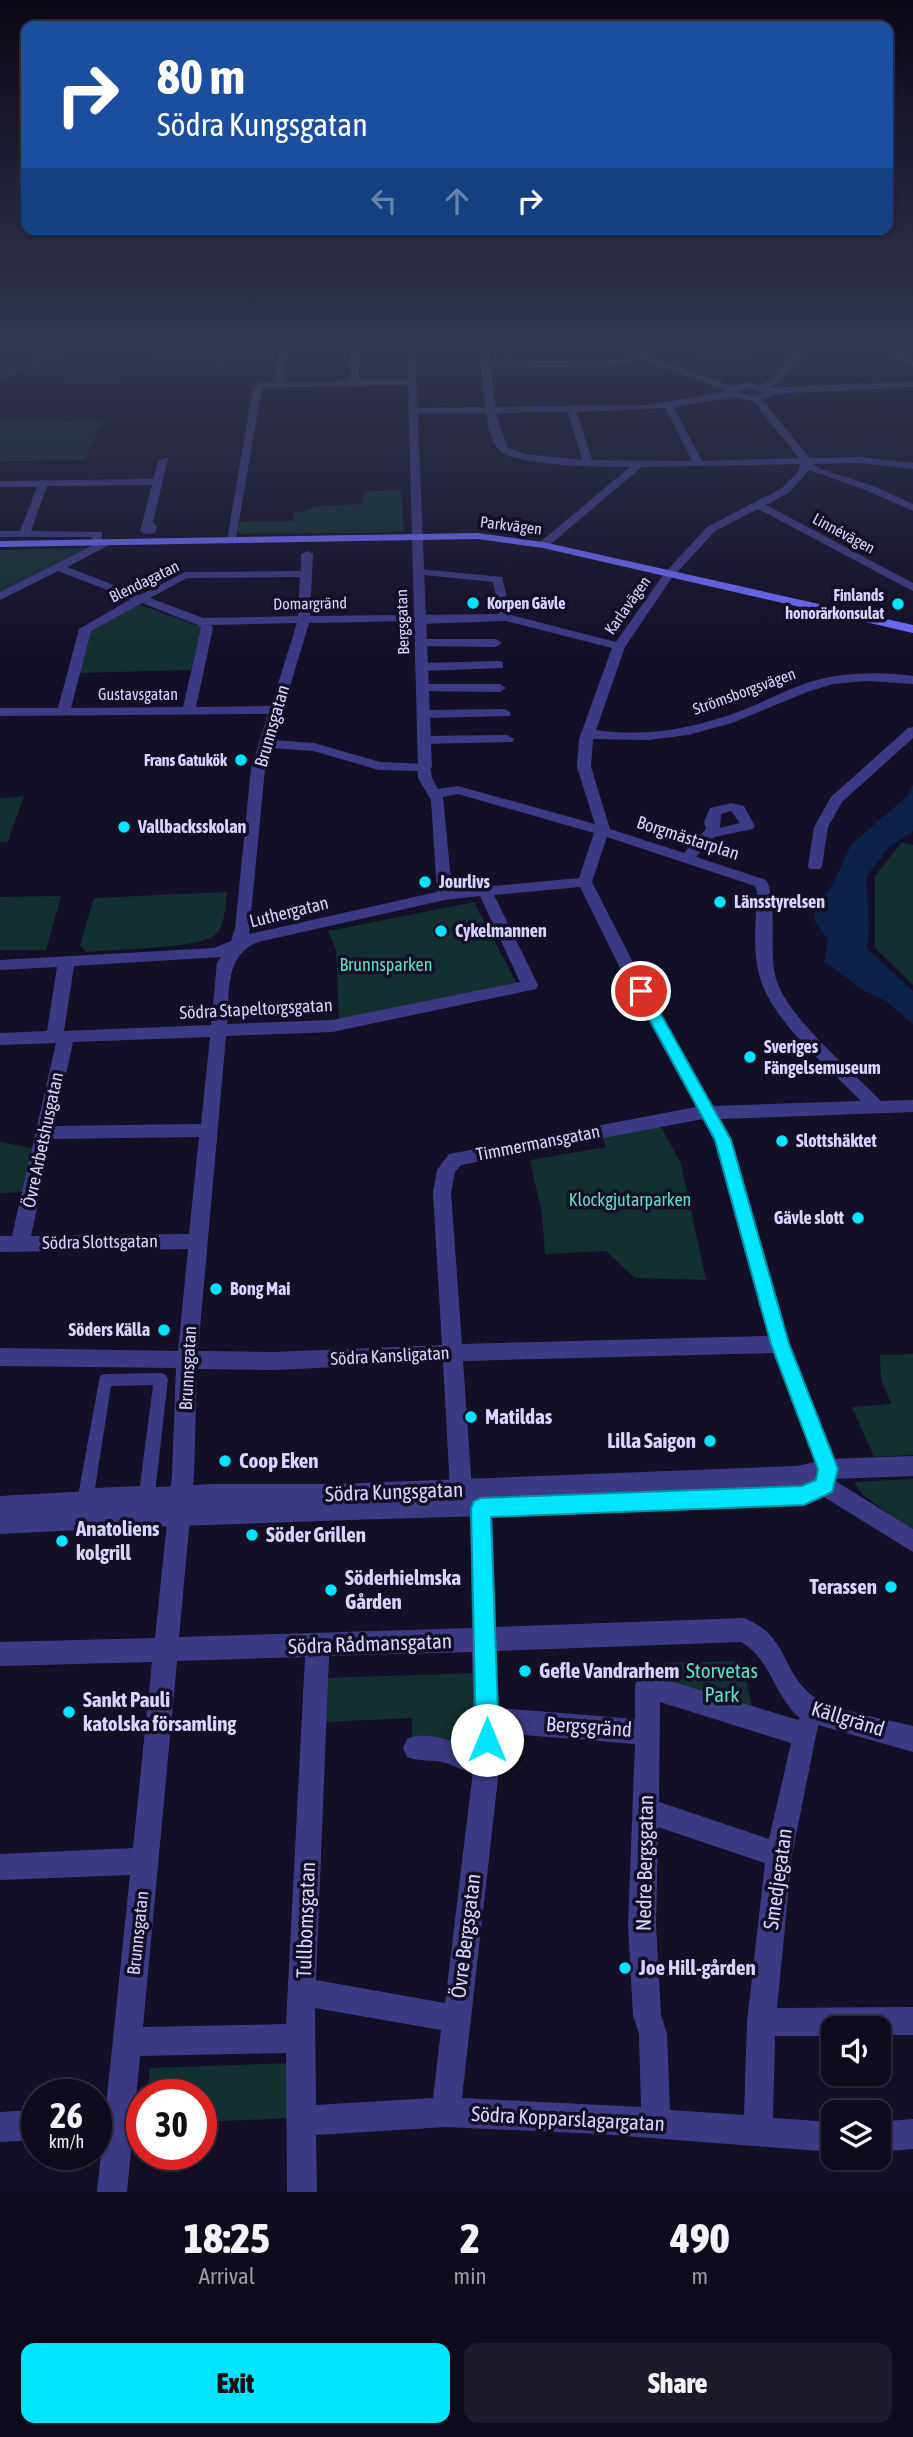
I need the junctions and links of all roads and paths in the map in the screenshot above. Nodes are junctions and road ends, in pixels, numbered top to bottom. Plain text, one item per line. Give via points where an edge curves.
1 (248, 446) edge
2 (414, 446) edge
3 (503, 446) edge
4 (585, 446) edge
5 (690, 446) edge
6 (794, 446) edge
7 (164, 460) dead end
8 (806, 462) junction
9 (587, 463) junction
10 (698, 463) junction
11 (640, 464) junction
12 (913, 466) edge
13 (158, 482) junction
14 (0, 484) edge
15 (43, 484) junction
16 (760, 506) junction
17 (913, 508) edge
18 (147, 522) dead end
19 (0, 534) edge
20 (24, 534) junction
21 (416, 535) junction
22 (231, 538) junction
23 (96, 541) junction
24 (109, 541) junction
25 (0, 544) edge
26 (543, 545) junction
27 (307, 554) dead end
28 (57, 567) junction
29 (418, 572) junction
30 (306, 573) junction
31 (670, 573) junction
32 (913, 588) edge
33 (0, 597) edge
34 (140, 599) junction
35 (506, 617) junction
36 (419, 618) junction
37 (304, 619) junction
38 (202, 622) junction
39 (913, 629) edge
40 (420, 643) junction
41 (496, 643) dead end
42 (619, 646) junction
43 (499, 665) dead end
44 (421, 667) junction
45 (913, 680) edge
46 (422, 688) junction
47 (500, 688) dead end
48 (275, 710) junction
49 (64, 711) junction
50 (189, 711) junction
51 (0, 712) edge
52 (505, 713) dead end
53 (423, 714) junction
54 (913, 731) edge
55 (588, 733) junction
56 (507, 739) dead end
57 (424, 740) junction
58 (265, 743) junction
59 (425, 767) junction
60 (434, 794) junction
61 (602, 831) junction
62 (710, 834) dead end
63 (687, 858) junction
64 (815, 866) dead end
65 (585, 882) junction
66 (484, 890) junction
67 (445, 895) junction
68 (237, 946) junction
69 (66, 963) junction
70 (0, 965) edge
71 (219, 1031) junction
72 (60, 1037) junction
73 (0, 1039) edge
74 (913, 1106) edge
75 (878, 1108) junction
76 (710, 1114) junction
77 (209, 1130) junction
78 (44, 1133) junction
79 (199, 1241) junction
80 (20, 1243) junction
81 (0, 1244) edge
82 (780, 1344) junction
83 (453, 1353) junction
84 (0, 1357) edge
85 (187, 1359) junction
86 (913, 1466) edge
87 (826, 1477) junction
88 (461, 1489) junction
89 (86, 1496) joint
90 (180, 1505) junction
91 (0, 1506) edge
92 (481, 1508) junction
93 (0, 1524) edge
94 (913, 1541) edge
95 (485, 1639) junction
96 (317, 1647) junction
97 (166, 1648) junction
98 (773, 1652) joint
99 (0, 1654) edge
100 (488, 1720) junction
101 (808, 1723) junction
102 (648, 1732) junction
103 (913, 1739) edge
104 (416, 1748) dead end
105 (487, 1760) junction
106 (645, 1810) junction
107 (779, 1855) junction
108 (145, 1861) junction
109 (0, 1867) edge
110 (304, 1992) junction
111 (457, 2019) junction
112 (913, 2021) edge
113 (761, 2022) junction
114 (300, 2038) junction
115 (127, 2042) junction
116 (112, 2104) edge
117 (446, 2112) junction
118 (302, 2121) junction
119 (656, 2124) junction
120 (21, 2126) edge
121 (0, 2127) edge
122 (758, 2133) junction
123 (913, 2134) edge
124 (821, 2136) edge
125 (891, 2136) edge
126 (111, 2170) edge
127 (112, 2192) edge
128 (302, 2192) edge

1 - 22 street
2 - 21 street, Bergsgatan
3 - 9 street via 517,456
4 - 9 street
5 - 10 street
6 - 8 street
7 - 13 street
8 - 10 street
8 - 12 street via 857,460
8 - 16 street, Karlavägen via 796,481
8 - 17 street via 814,470
9 - 11 street
10 - 11 street
11 - 26 street
13 - 15 street
13 - 18 street
14 - 15 street
15 - 20 street
16 - 31 street, Karlavägen via 711,529
16 - 32 street, Linnévägen
19 - 20 street, Parkvägen
20 - 23 street, Parkvägen via 98,534
21 - 22 main road, Parkvägen
21 - 26 main road, Parkvägen via 478,536
21 - 29 street, Bergsgatan
22 - 24 main road, Parkvägen
23 - 24 main road, Parkvägen
23 - 25 main road, Parkvägen
24 - 28 street
26 - 31 main road, Parkvägen
27 - 30 street, Brunnsgatan
28 - 33 street
28 - 34 street
29 - 35 street via 498,579
29 - 36 street, Bergsgatan
30 - 34 street, Blendagatan via 186,575
30 - 37 street, Brunnsgatan
31 - 39 main road, Parkvägen
31 - 42 street, Karlavägen
34 - 38 street
34 - 49 street, Blendagatan via 85,629
35 - 36 street, Domargränd
35 - 42 street, Domargränd
36 - 37 street, Domargränd
36 - 40 street, Bergsgatan
37 - 38 street, Domargränd
37 - 48 street, Brunnsgatan
38 - 50 street via 207,628
40 - 41 street
40 - 44 street, Bergsgatan
42 - 55 street, Karlavägen
43 - 44 street
44 - 46 street, Bergsgatan
45 - 55 street, Strömsborgsvägen via 863,677 825,682 728,719 658,737 620,739
46 - 47 street
46 - 53 street, Bergsgatan
48 - 50 street, Gustavsgatan
48 - 58 street, Brunnsgatan
49 - 50 street, Gustavsgatan
49 - 51 street, Gustavsgatan
52 - 53 street
53 - 57 street, Bergsgatan
54 - 64 street via 836,800 821,827
55 - 61 street, Karlavägen via 584,767
56 - 57 street
57 - 59 street, Bergsgatan
58 - 59 street via 314,747 379,766
58 - 68 street, Brunnsgatan via 258,769 243,929
59 - 60 street, Bergsgatan
60 - 61 street via 458,790
60 - 67 street, Bergsgatan
61 - 63 street, Borgmästarplan
61 - 65 street
62 - 63 street
63 - 75 street, Borgmästarplan via 761,883 768,976 775,999
65 - 66 street, Luthergatan
65 - 76 street
66 - 67 street, Luthergatan
66 - 71 street, Södra Stapeltorgsgatan via 530,985 332,1026
67 - 68 street, Luthergatan via 254,938
68 - 69 street, Luthergatan via 216,953
68 - 71 street, Brunnsgatan via 225,962
69 - 70 street, Luthergatan
69 - 72 street, Övre Arbetshusgatan
71 - 72 street, Södra Stapeltorgsgatan
71 - 77 street, Brunnsgatan
72 - 73 street, Södra Stapeltorgsgatan
72 - 78 street, Övre Arbetshusgatan
74 - 75 street, Timmermansgatan
75 - 76 street, Timmermansgatan
76 - 82 street via 723,1140
76 - 83 street, Timmermansgatan via 666,1118 455,1159 442,1181
77 - 78 street
77 - 79 street, Brunnsgatan
78 - 80 street, Övre Arbetshusgatan
79 - 80 street, Södra Slottsgatan
79 - 85 street, Brunnsgatan
80 - 81 street, Södra Slottsgatan
82 - 83 street, Södra Kansligatan
82 - 87 street
83 - 85 street, Södra Kansligatan via 274,1361
83 - 88 street, Timmermansgatan
84 - 85 street, Södra Kansligatan
85 - 90 street, Brunnsgatan
86 - 87 street, Södra Kungsgatan
87 - 88 street, Södra Kungsgatan
87 - 92 street, Södra Kungsgatan via 804,1496
87 - 94 street
88 - 90 street, Södra Kungsgatan
89 - 89 street via 105,1380 160,1378 147,1493
90 - 91 street, Södra Kungsgatan
90 - 92 street, Södra Kungsgatan
90 - 93 street, Södra Kungsgatan
90 - 97 street, Brunnsgatan
92 - 95 street, Övre Bergsgatan
95 - 96 street, Södra Rådmansgatan
95 - 98 street, Södra Rådmansgatan via 744,1630 761,1638
95 - 100 street, Övre Bergsgatan
96 - 97 street, Södra Rådmansgatan
96 - 110 street, Tullbomsgatan
97 - 99 street, Södra Rådmansgatan
97 - 108 street, Brunnsgatan
98 - 101 street, Källgränd via 784,1684
100 - 102 street, Bergsgränd
100 - 105 street, Övre Bergsgatan
101 - 102 street, Nedre Bergsgatan via 782,1726 647,1686
101 - 103 street, Källgränd
101 - 107 street, Smedjegatan
102 - 106 street, Nedre Bergsgatan
104 - 105 street
105 - 111 street, Övre Bergsgatan
106 - 107 street
106 - 119 street, Nedre Bergsgatan via 642,1925
107 - 113 street, Smedjegatan
108 - 109 street
108 - 115 street, Brunnsgatan
110 - 111 street
110 - 114 street, Tullbomsgatan
111 - 117 street, Övre Bergsgatan
112 - 113 street
113 - 122 street, Smedjegatan
114 - 115 street
114 - 118 street, Tullbomsgatan
115 - 116 street, Brunnsgatan
117 - 118 street, Södra Kopparslagargatan
117 - 119 street, Södra Kopparslagargatan
118 - 128 street, Tullbomsgatan
119 - 122 street, Södra Kopparslagargatan
120 - 121 street
122 - 124 street, Södra Kopparslagargatan
123 - 125 street
126 - 127 street, Brunnsgatan

